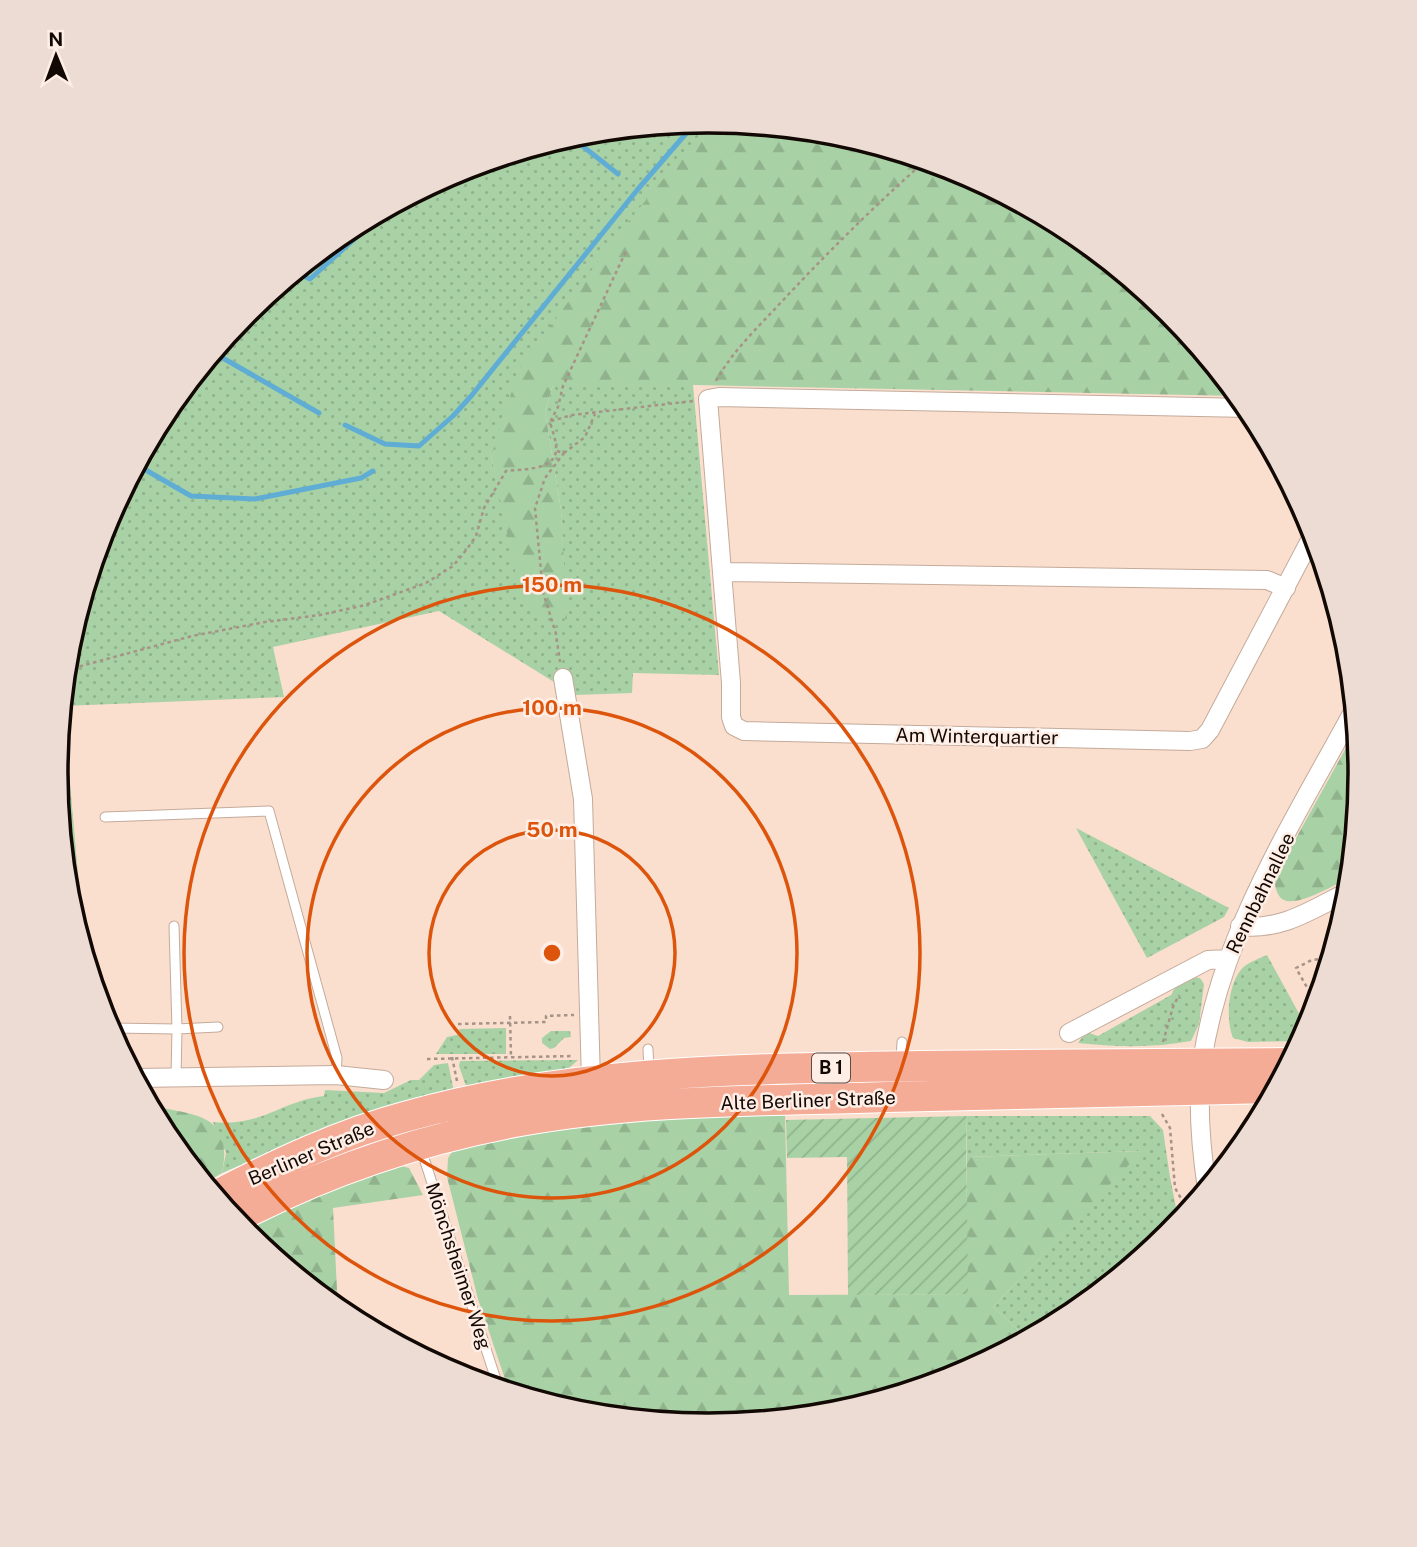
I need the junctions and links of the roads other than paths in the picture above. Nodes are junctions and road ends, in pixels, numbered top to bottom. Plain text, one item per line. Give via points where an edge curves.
1 (1233, 408) edge
2 (1307, 547) edge
3 (722, 572) junction
4 (1286, 588) junction
5 (563, 678) road end
6 (1346, 723) edge
7 (105, 817) dead end
8 (1336, 897) edge
9 (174, 926) dead end
10 (1240, 926) junction
11 (1227, 960) junction
12 (218, 1027) dead end
13 (121, 1028) edge
14 (177, 1028) junction
15 (1069, 1033) dead end
16 (1279, 1065) edge
17 (336, 1075) junction
18 (1201, 1076) junction
19 (145, 1078) edge
20 (176, 1078) junction
21 (384, 1080) dead end
22 (591, 1080) junction
23 (1267, 1087) edge
24 (408, 1116) joint
25 (419, 1144) junction
26 (1206, 1175) edge
27 (224, 1192) edge
28 (245, 1214) edge
29 (495, 1377) edge

1 - 3 street, Am Winterquartier via 708,399
2 - 4 street, Am Winterquartier
3 - 4 street via 1268,580
3 - 4 street, Am Winterquartier via 731,717 734,726 744,731 1202,739
5 - 22 street via 583,799
6 - 10 street, Rennbahnallee
7 - 17 lane via 269,811 337,1058
8 - 10 street via 1273,926
9 - 14 lane
10 - 11 street, Rennbahnallee
11 - 15 street via 1208,960
11 - 18 street, Rennbahnallee
12 - 14 lane
13 - 14 lane
14 - 20 lane
16 - 18 main road, B 1
17 - 20 street
17 - 21 street
18 - 22 main road, Alte Berliner Straße / B 1 via 902,1054 747,1070 649,1062
18 - 23 main road, B 1
18 - 25 main road, Alte Berliner Straße / B 1 via 581,1112
18 - 26 street, Rennbahnallee
19 - 20 street
22 - 24 main road, Alte Berliner Straße / B 1
24 - 27 main road, Berliner Straße / B 1 via 325,1144
25 - 28 main road, Berliner Straße / B 1 via 344,1169
25 - 29 lane, Mönchsheimer Weg

